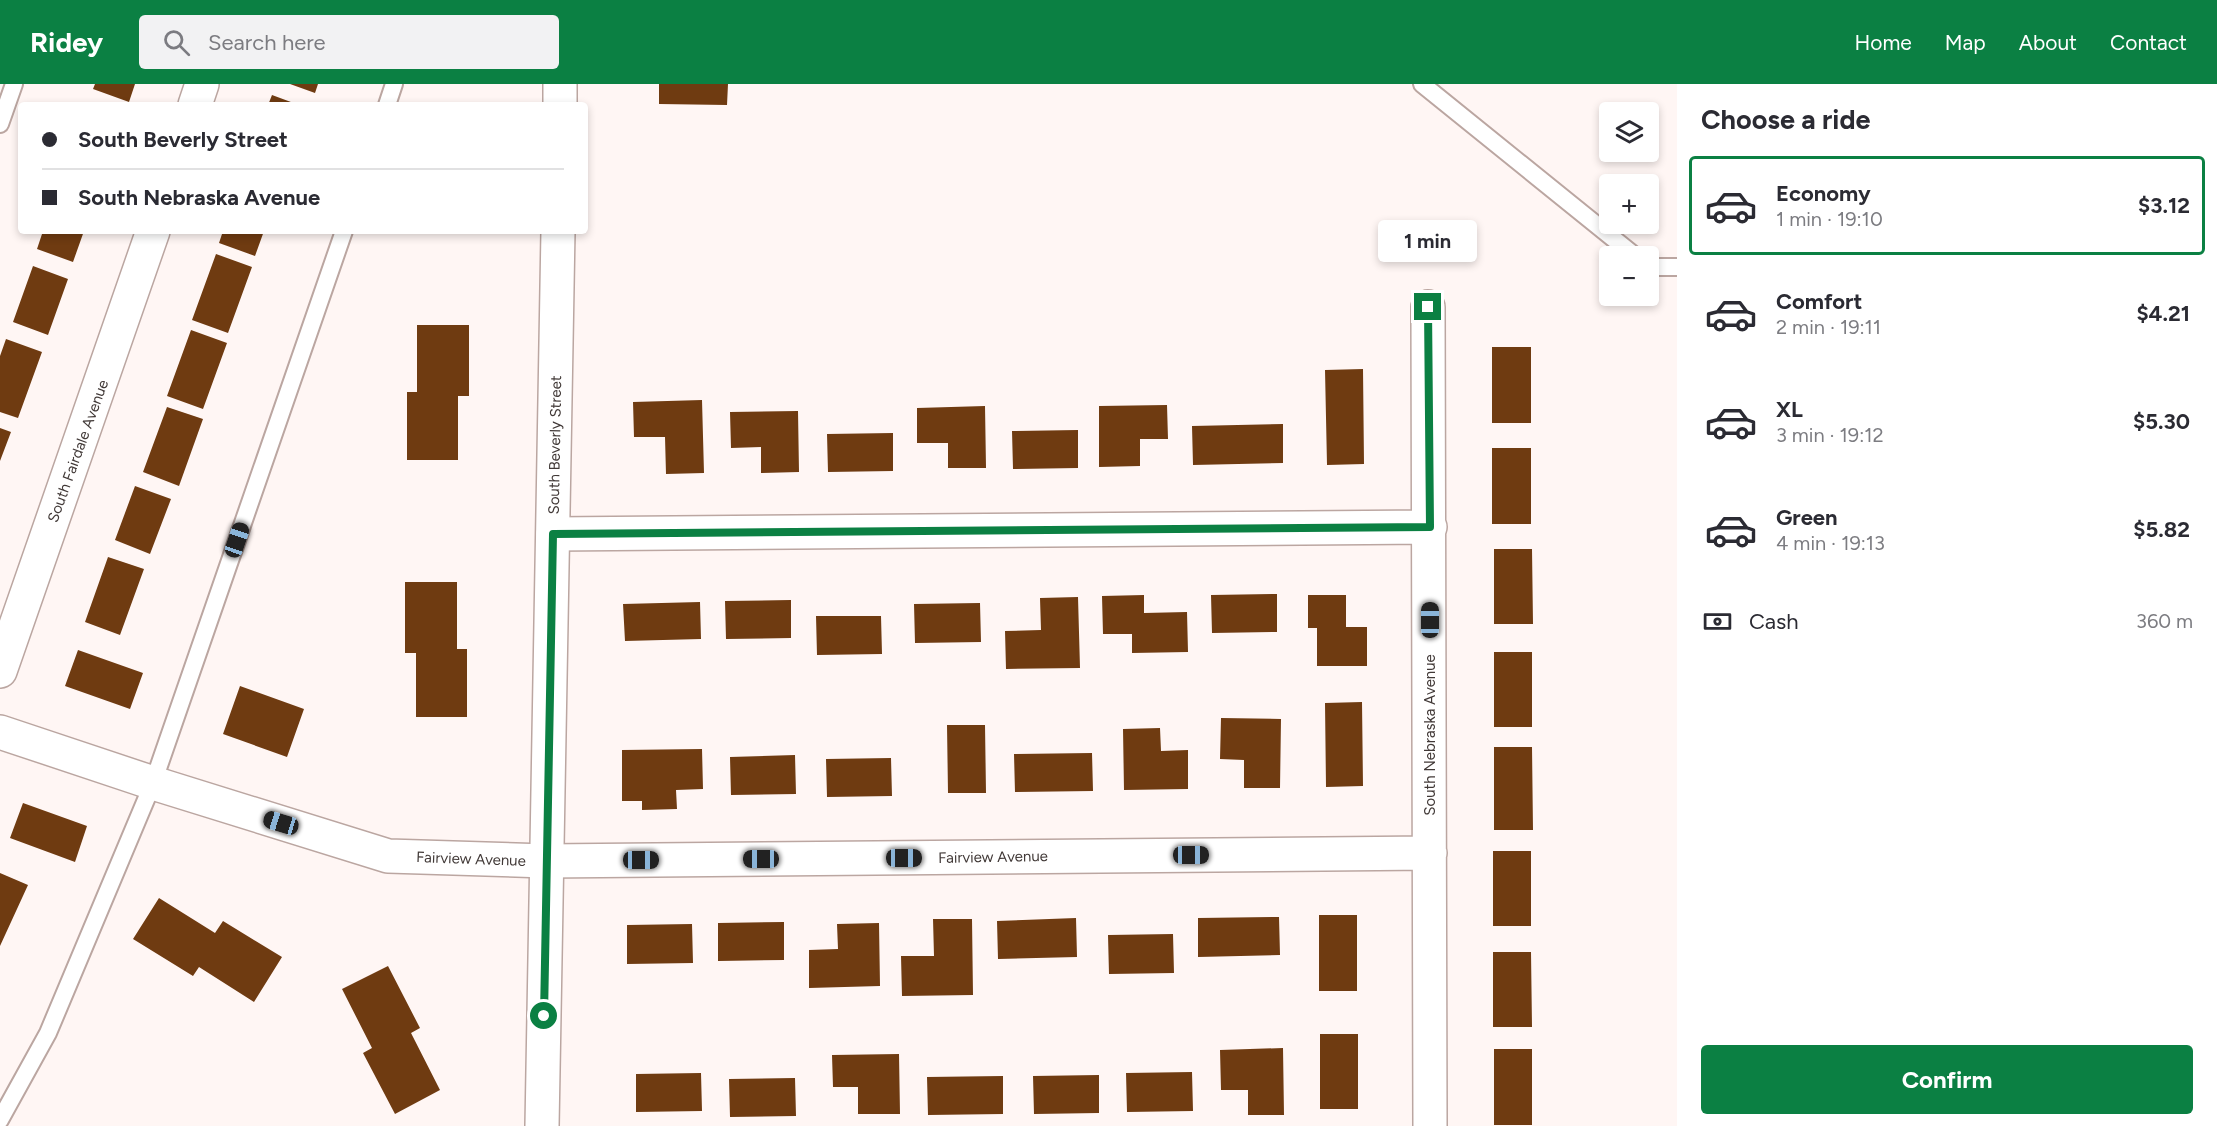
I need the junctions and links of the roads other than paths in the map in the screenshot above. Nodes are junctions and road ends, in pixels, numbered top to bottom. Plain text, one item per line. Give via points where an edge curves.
1 (14, 84) edge
2 (202, 84) edge
3 (394, 84) edge
4 (560, 84) edge
5 (1422, 84) edge
6 (196, 102) edge
7 (388, 102) edge
8 (560, 102) edge
9 (0, 124) edge
10 (152, 234) edge
11 (343, 234) edge
12 (558, 234) edge
13 (1623, 246) edge
14 (1659, 267) edge
15 (1677, 267) edge
16 (1428, 307) dead end
17 (1430, 527) junction
18 (553, 534) junction
19 (0, 670) edge
20 (0, 732) edge
21 (153, 783) junction
22 (1430, 853) junction
23 (546, 861) junction
24 (0, 1120) edge
25 (543, 1126) edge
26 (1430, 1126) edge

1 - 9 lane
2 - 6 street
3 - 7 lane
4 - 8 street
5 - 13 lane
10 - 19 street, South Fairdale Avenue
11 - 21 lane
12 - 18 street, South Beverly Street
14 - 15 lane
16 - 17 street, South Nebraska Avenue
17 - 18 street
17 - 22 street, South Nebraska Avenue
18 - 23 street, South Beverly Street
20 - 21 street, Fairview Avenue
21 - 23 street, Fairview Avenue via 388,855
21 - 24 lane via 48,1033
22 - 23 street, Fairview Avenue
22 - 26 street, South Nebraska Avenue
23 - 25 street, South Beverly Street

